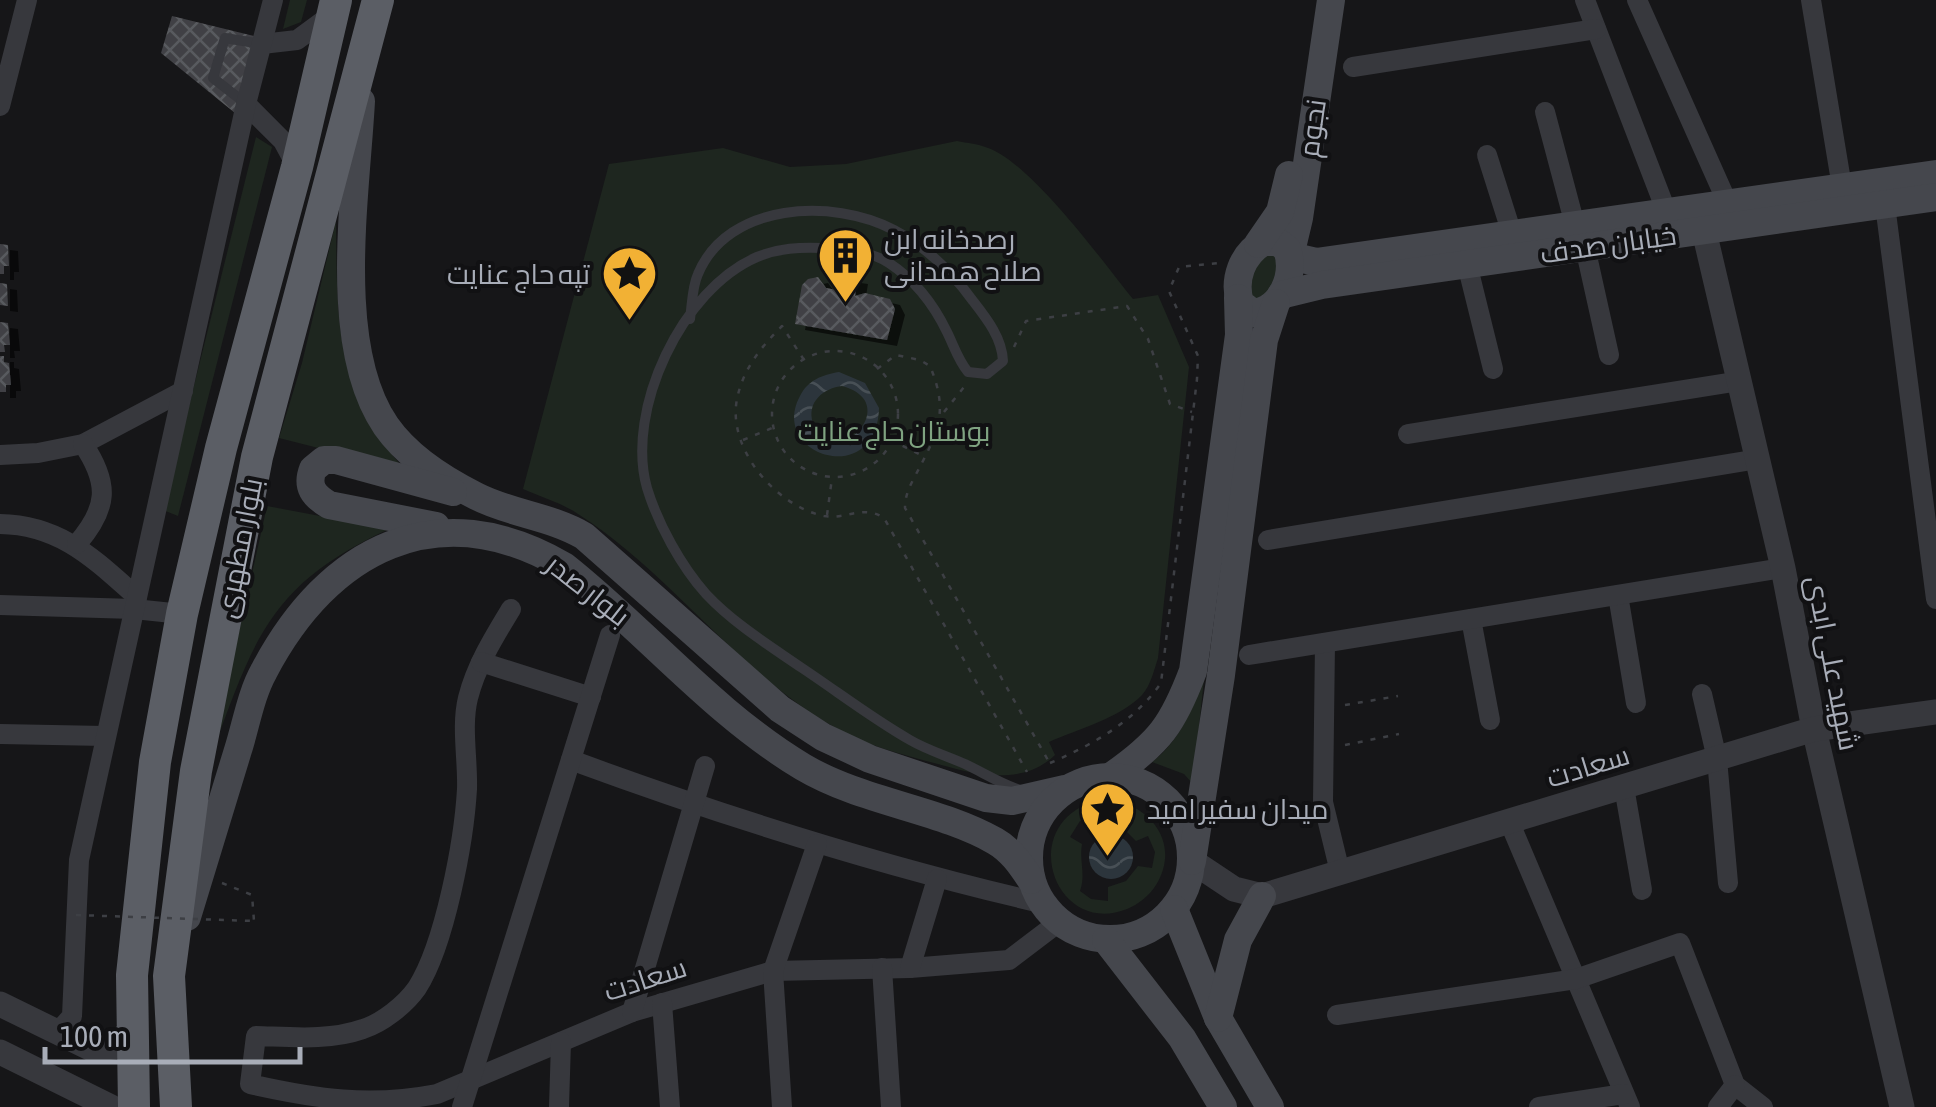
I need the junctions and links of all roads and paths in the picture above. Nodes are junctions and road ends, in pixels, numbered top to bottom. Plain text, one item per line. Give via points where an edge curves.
1 (27, 0) edge
2 (274, 0) edge
3 (378, 0) edge
4 (1311, 0) edge
5 (1331, 0) edge
6 (1584, 0) edge
7 (1637, 0) edge
8 (1811, 0) edge
9 (334, 7) edge
10 (1596, 29) junction
11 (262, 44) junction
12 (364, 56) junction
13 (1353, 66) dead end
14 (246, 104) junction
15 (0, 106) edge
16 (1544, 112) dead end
17 (1487, 155) dead end
18 (298, 167) junction
19 (1936, 174) edge
20 (1842, 188) junction
21 (1936, 198) edge
22 (1728, 204) junction
23 (1884, 205) junction
24 (1667, 213) junction
25 (1704, 231) junction
26 (1512, 234) junction
27 (1580, 236) junction
28 (1251, 252) junction
29 (1290, 256) junction
30 (1468, 264) junction
31 (1238, 298) junction
32 (1278, 299) junction
33 (690, 319) junction
34 (1610, 355) dead end
35 (804, 360) junction
36 (1003, 361) junction
37 (877, 369) junction
38 (1492, 370) dead end
39 (975, 375) junction
40 (1740, 381) junction
41 (184, 391) junction
42 (1194, 413) junction
43 (942, 414) junction
44 (774, 427) junction
45 (1408, 434) dead end
46 (742, 440) junction
47 (891, 440) junction
48 (83, 444) junction
49 (0, 455) edge
50 (924, 457) junction
51 (1758, 459) junction
52 (832, 477) junction
53 (479, 498) junction
54 (826, 516) junction
55 (0, 524) edge
56 (469, 532) junction
57 (1268, 540) dead end
58 (77, 544) junction
59 (1784, 568) junction
60 (1618, 595) junction
61 (1936, 599) edge
62 (135, 603) junction
63 (0, 605) edge
64 (511, 609) dead end
65 (182, 614) junction
66 (1471, 619) junction
67 (610, 635) dead end
68 (1326, 643) junction
69 (1249, 656) dead end
70 (482, 662) junction
71 (1702, 694) dead end
72 (1398, 696) dead end
73 (591, 697) junction
74 (1636, 703) dead end
75 (1324, 708) junction
76 (1936, 712) edge
77 (1490, 720) dead end
78 (1814, 729) junction
79 (0, 734) edge
80 (1399, 734) dead end
81 (106, 736) junction
82 (1324, 750) junction
83 (1717, 758) junction
84 (571, 760) junction
85 (706, 766) dead end
86 (1114, 776) junction
87 (1044, 787) junction
88 (1624, 787) junction
89 (694, 805) junction
90 (1510, 821) junction
91 (816, 844) junction
92 (1192, 861) junction
93 (1340, 872) junction
94 (200, 874) junction
95 (936, 879) junction
96 (1728, 883) dead end
97 (1642, 890) dead end
98 (1262, 896) junction
99 (1044, 902) junction
100 (1174, 908) junction
101 (76, 915) junction
102 (1106, 940) junction
103 (882, 968) junction
104 (910, 968) junction
105 (773, 971) junction
106 (169, 976) junction
107 (1576, 980) junction
108 (662, 1003) junction
109 (0, 1004) edge
110 (632, 1012) junction
111 (1338, 1015) dead end
112 (1218, 1018) junction
113 (133, 1027) junction
114 (69, 1037) junction
115 (561, 1042) junction
116 (0, 1052) edge
117 (57, 1080) junction
118 (469, 1080) junction
119 (1735, 1085) junction
120 (1627, 1100) edge
121 (102, 1105) edge
122 (134, 1107) edge
123 (176, 1107) edge
124 (462, 1107) edge
125 (559, 1107) edge
126 (670, 1107) edge
127 (782, 1107) edge
128 (891, 1107) edge
129 (1223, 1107) edge
130 (1270, 1107) edge
131 (1538, 1107) edge
132 (1718, 1107) edge
133 (1763, 1107) edge
134 (1902, 1107) edge

1 - 15 street
2 - 11 street
3 - 12 highway, بلوار مطهری
4 - 28 main road, نجوم via 1284,202
5 - 29 main road, نجوم
6 - 10 street
7 - 22 street
8 - 20 street
9 - 11 street via 297,40
9 - 18 highway, بلوار مطهری
10 - 13 street
10 - 24 street
11 - 14 street
11 - 14 lane via 225,38 213,78
12 - 53 main road, بلوار صدر via 351,274 360,360 397,438
12 - 106 highway, بلوار مطهری via 257,456 196,771
14 - 18 street
14 - 41 street
16 - 27 street
17 - 26 street
18 - 65 highway, بلوار مطهری
19 - 20 main road, خیابان صدف
20 - 22 main road, خیابان صدف
21 - 23 main road, خیابان صدف
22 - 24 main road, خیابان صدف
23 - 25 main road, خیابان صدف
23 - 61 street
24 - 27 main road, خیابان صدف
25 - 27 main road, خیابان صدف
25 - 40 street, شهید علی ابدی
26 - 27 main road, خیابان صدف
26 - 29 main road, خیابان صدف via 1316,262
27 - 30 main road, خیابان صدف
27 - 34 street
28 - 29 main road via 1278,242
28 - 31 main road via 1236,282
28 - 42 path via 1179,266 1173,277 1169,291 1198,356
29 - 32 main road
30 - 32 main road, خیابان صدف via 1322,285
30 - 38 street
31 - 32 main road via 1253,313
31 - 86 main road via 1239,335 1193,671 1177,713 1150,749
32 - 92 main road via 1264,340
33 - 36 lane via 697,275 714,247 757,220 806,210 882,224 934,258 991,325
33 - 39 lane via 717,284 753,258 793,247 845,249 887,262 920,290 961,364
33 - 87 lane via 648,396 643,450 647,488 706,594 910,741 1012,788
35 - 37 path via 836,351
35 - 44 path via 774,397
35 - 46 path via 782,326 750,363 737,399
36 - 39 lane
36 - 42 path via 1026,321 1127,306 1148,340 1170,404
37 - 43 path via 896,355 930,366
37 - 47 path via 895,396
39 - 43 path
40 - 45 street
40 - 51 street, شهید علی ابدی
41 - 48 street
41 - 62 street
42 - 50 path via 1160,683 1108,734 1050,763 905,508
43 - 50 path
44 - 46 path
44 - 52 path via 789,458 806,471
46 - 54 path via 774,490
47 - 50 path
47 - 52 path via 868,468
48 - 49 street
48 - 58 street via 99,468 103,496 96,523
51 - 57 street
51 - 59 street, شهید علی ابدی
52 - 54 path
53 - 56 main road via 336,460 324,460 310,478 316,497 330,505
53 - 87 main road, بلوار صدر via 584,536 780,709 823,737 986,798 1012,801
54 - 87 path via 866,511 884,518
55 - 58 street via 22,524
56 - 94 main road, بلوار صدر via 392,542 305,605 262,673
56 - 99 main road, بلوار صدر via 564,566 758,737 806,769 997,842 1017,858
58 - 62 street
59 - 60 street
59 - 78 street, شهید علی ابدی
60 - 66 street
60 - 74 street
62 - 63 street
62 - 65 street
62 - 81 street
64 - 70 street
65 - 113 highway, بلوار مطهری via 155,762 132,975
66 - 68 street
66 - 77 street
67 - 73 street
68 - 69 street
68 - 75 street
70 - 73 street
70 - 118 street, سعادت via 467,701 466,804 457,857 434,948 416,989 363,1029 256,1036 250,1084 371,1104 407,1101
71 - 83 street
72 - 75 path
73 - 84 street
75 - 82 street
76 - 78 street, سعادت
78 - 83 street, سعادت
78 - 134 street, شهید علی ابدی
79 - 81 street
80 - 82 path
81 - 101 street via 79,860
82 - 93 street via 1323,802
83 - 88 street, سعادت
83 - 96 street
84 - 89 street
84 - 118 street
85 - 89 street
86 - 87 main road
86 - 92 main road via 1161,793 1184,824
87 - 99 main road via 1046,807 1028,854
88 - 90 street, سعادت
88 - 97 street
89 - 91 street
89 - 110 street
90 - 93 street, سعادت
90 - 107 street
91 - 95 street
91 - 105 street
92 - 98 street via 1234,889
92 - 100 main road
93 - 98 street, سعادت
94 - 101 path, bridge via 252,895 254,920
94 - 106 main road, بلوار صدر
95 - 99 street
95 - 104 street
98 - 112 main road via 1238,940
99 - 102 main road via 1081,934
99 - 104 street, سعادت via 1010,960
100 - 102 main road via 1132,937
100 - 112 main road
101 - 114 street
102 - 129 main road via 1182,1038
103 - 104 street, سعادت
103 - 105 street, سعادت
103 - 128 street
105 - 108 street, سعادت
105 - 127 street
106 - 123 highway, بلوار مطهری
107 - 111 street
107 - 119 street via 1680,943
107 - 120 street
108 - 110 street, سعادت
108 - 126 street
109 - 114 street
110 - 115 street, سعادت
112 - 130 main road
113 - 114 street via 114,1047 94,1050
113 - 122 highway, بلوار مطهری
114 - 117 street via 87,1059 69,1080
115 - 118 street, سعادت
115 - 125 street
116 - 117 street
117 - 121 street
118 - 124 street
119 - 132 street
119 - 133 street
120 - 131 street

